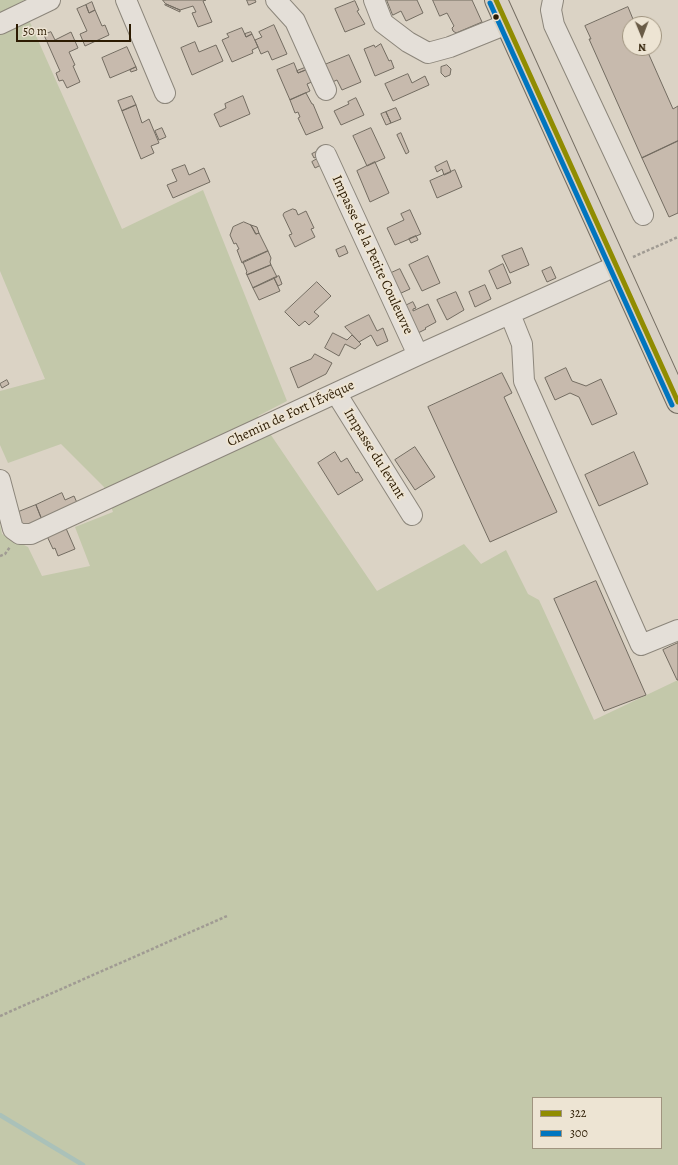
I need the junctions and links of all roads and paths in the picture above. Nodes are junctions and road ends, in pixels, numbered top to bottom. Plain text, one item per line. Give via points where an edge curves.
1 (50, 0) edge
2 (126, 0) edge
3 (276, 0) edge
4 (374, 0) edge
5 (496, 0) edge
6 (553, 0) edge
7 (0, 24) edge
8 (507, 24) junction
9 (326, 90) dead end
10 (165, 94) dead end
11 (326, 155) dead end
12 (643, 215) dead end
13 (678, 237) edge
14 (616, 265) junction
15 (510, 314) junction
16 (418, 355) junction
17 (336, 393) junction
18 (678, 402) edge
19 (0, 480) edge
20 (412, 515) dead end
21 (678, 630) edge
22 (227, 916) dead end
23 (0, 1016) edge

1 - 7 street
2 - 10 street
3 - 9 street via 295,21
4 - 8 street via 383,23 428,53
5 - 8 main road
6 - 12 street via 551,10 554,26
8 - 14 main road
11 - 16 street, Impasse de la Petite Couleuvre
13 - 14 path
14 - 15 street, Chemin de Fort l'Évêque
14 - 18 main road
15 - 16 street, Chemin de Fort l'Évêque
15 - 21 street via 522,344 524,381 641,645
16 - 17 street, Chemin de Fort l'Évêque
17 - 19 street, Chemin de Fort l'Évêque via 31,534 20,534 13,529
17 - 20 street, Impasse du levant
22 - 23 path

